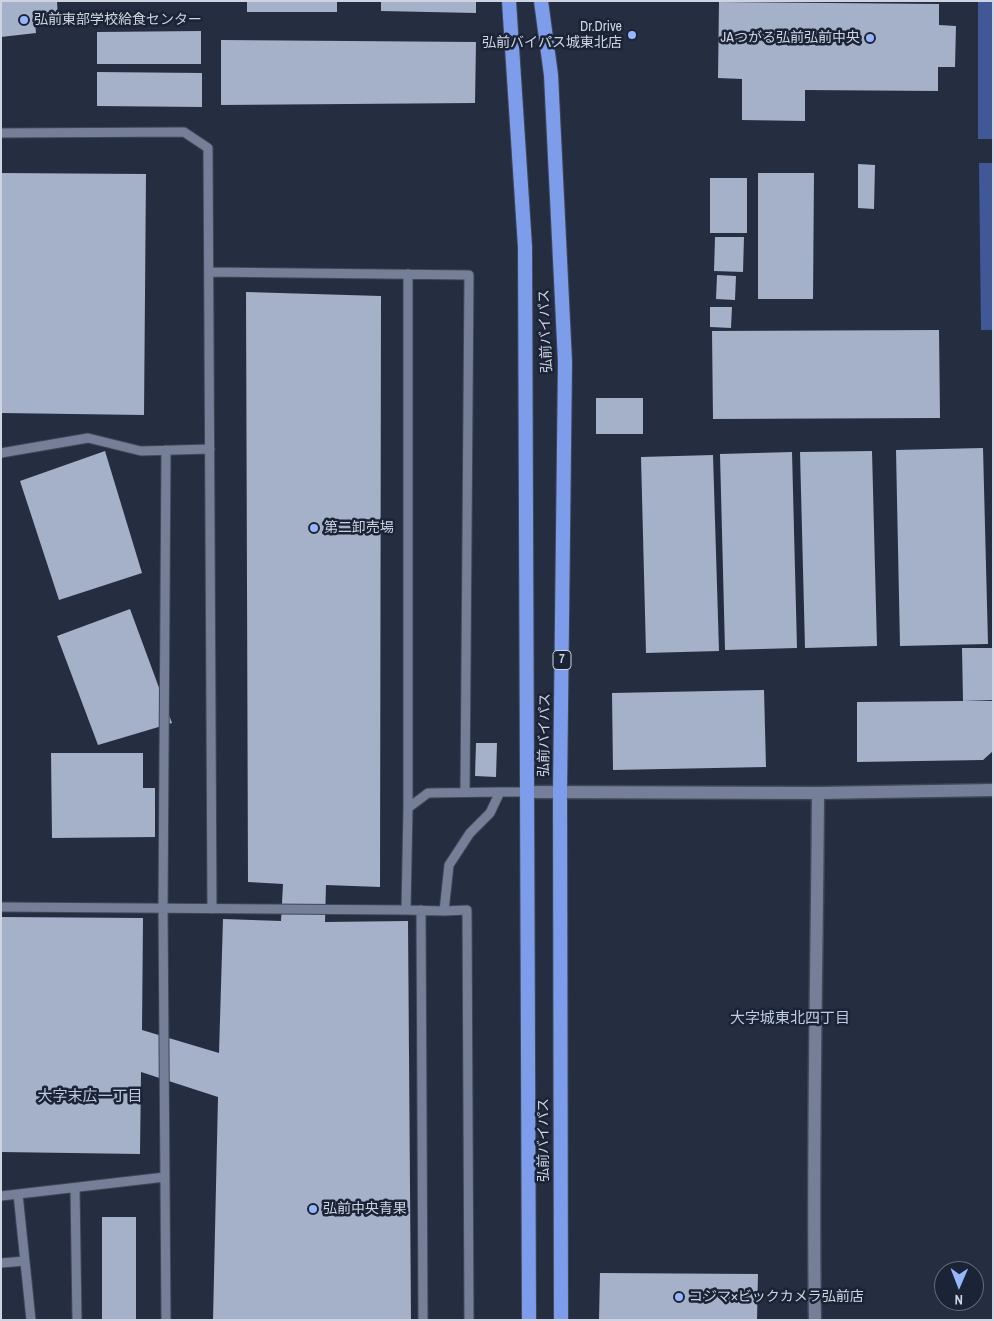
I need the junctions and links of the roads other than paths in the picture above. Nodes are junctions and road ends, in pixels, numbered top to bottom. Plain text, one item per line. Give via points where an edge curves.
1 (509, 1) edge
2 (541, 1) edge
3 (1, 133) edge
4 (209, 272) junction
5 (408, 274) junction
6 (210, 449) junction
7 (166, 450) junction
8 (1, 453) edge
9 (993, 790) edge
10 (465, 792) junction
11 (500, 792) junction
12 (528, 792) junction
13 (560, 792) junction
14 (818, 793) junction
15 (408, 808) junction
16 (1, 907) edge
17 (163, 908) junction
18 (212, 909) junction
19 (406, 910) junction
20 (421, 910) junction
21 (444, 911) junction
22 (165, 1177) junction
23 (75, 1188) junction
24 (18, 1194) junction
25 (1, 1196) edge
26 (25, 1260) junction
27 (1, 1263) edge
28 (31, 1320) edge
29 (77, 1320) edge
30 (166, 1320) edge
31 (423, 1320) edge
32 (469, 1320) edge
33 (530, 1320) edge
34 (561, 1320) edge
35 (815, 1320) edge

1 - 12 highway, 弘前バイパス via 524,247
2 - 13 highway, 弘前バイパス / 7 via 551,75 564,362
3 - 4 lane via 184,132 208,148
4 - 5 lane
4 - 6 lane
5 - 10 lane via 469,275
5 - 15 lane
6 - 7 lane
6 - 18 lane
7 - 8 lane via 141,450 88,438
7 - 17 lane
9 - 14 street
10 - 11 lane
10 - 15 lane via 428,793
11 - 12 lane
11 - 21 lane via 490,814 470,833 449,865
12 - 13 street
12 - 33 highway, 弘前バイパス
13 - 14 street
13 - 34 highway, 弘前バイパス / 7
14 - 35 street via 813,1216
15 - 19 lane
16 - 17 lane
17 - 18 lane
17 - 22 lane
18 - 19 lane
19 - 20 lane
20 - 21 lane
20 - 31 lane
21 - 32 lane via 467,910
22 - 23 lane
22 - 30 lane
23 - 24 lane
23 - 29 lane
24 - 25 lane
24 - 26 lane
26 - 27 lane
26 - 28 lane

